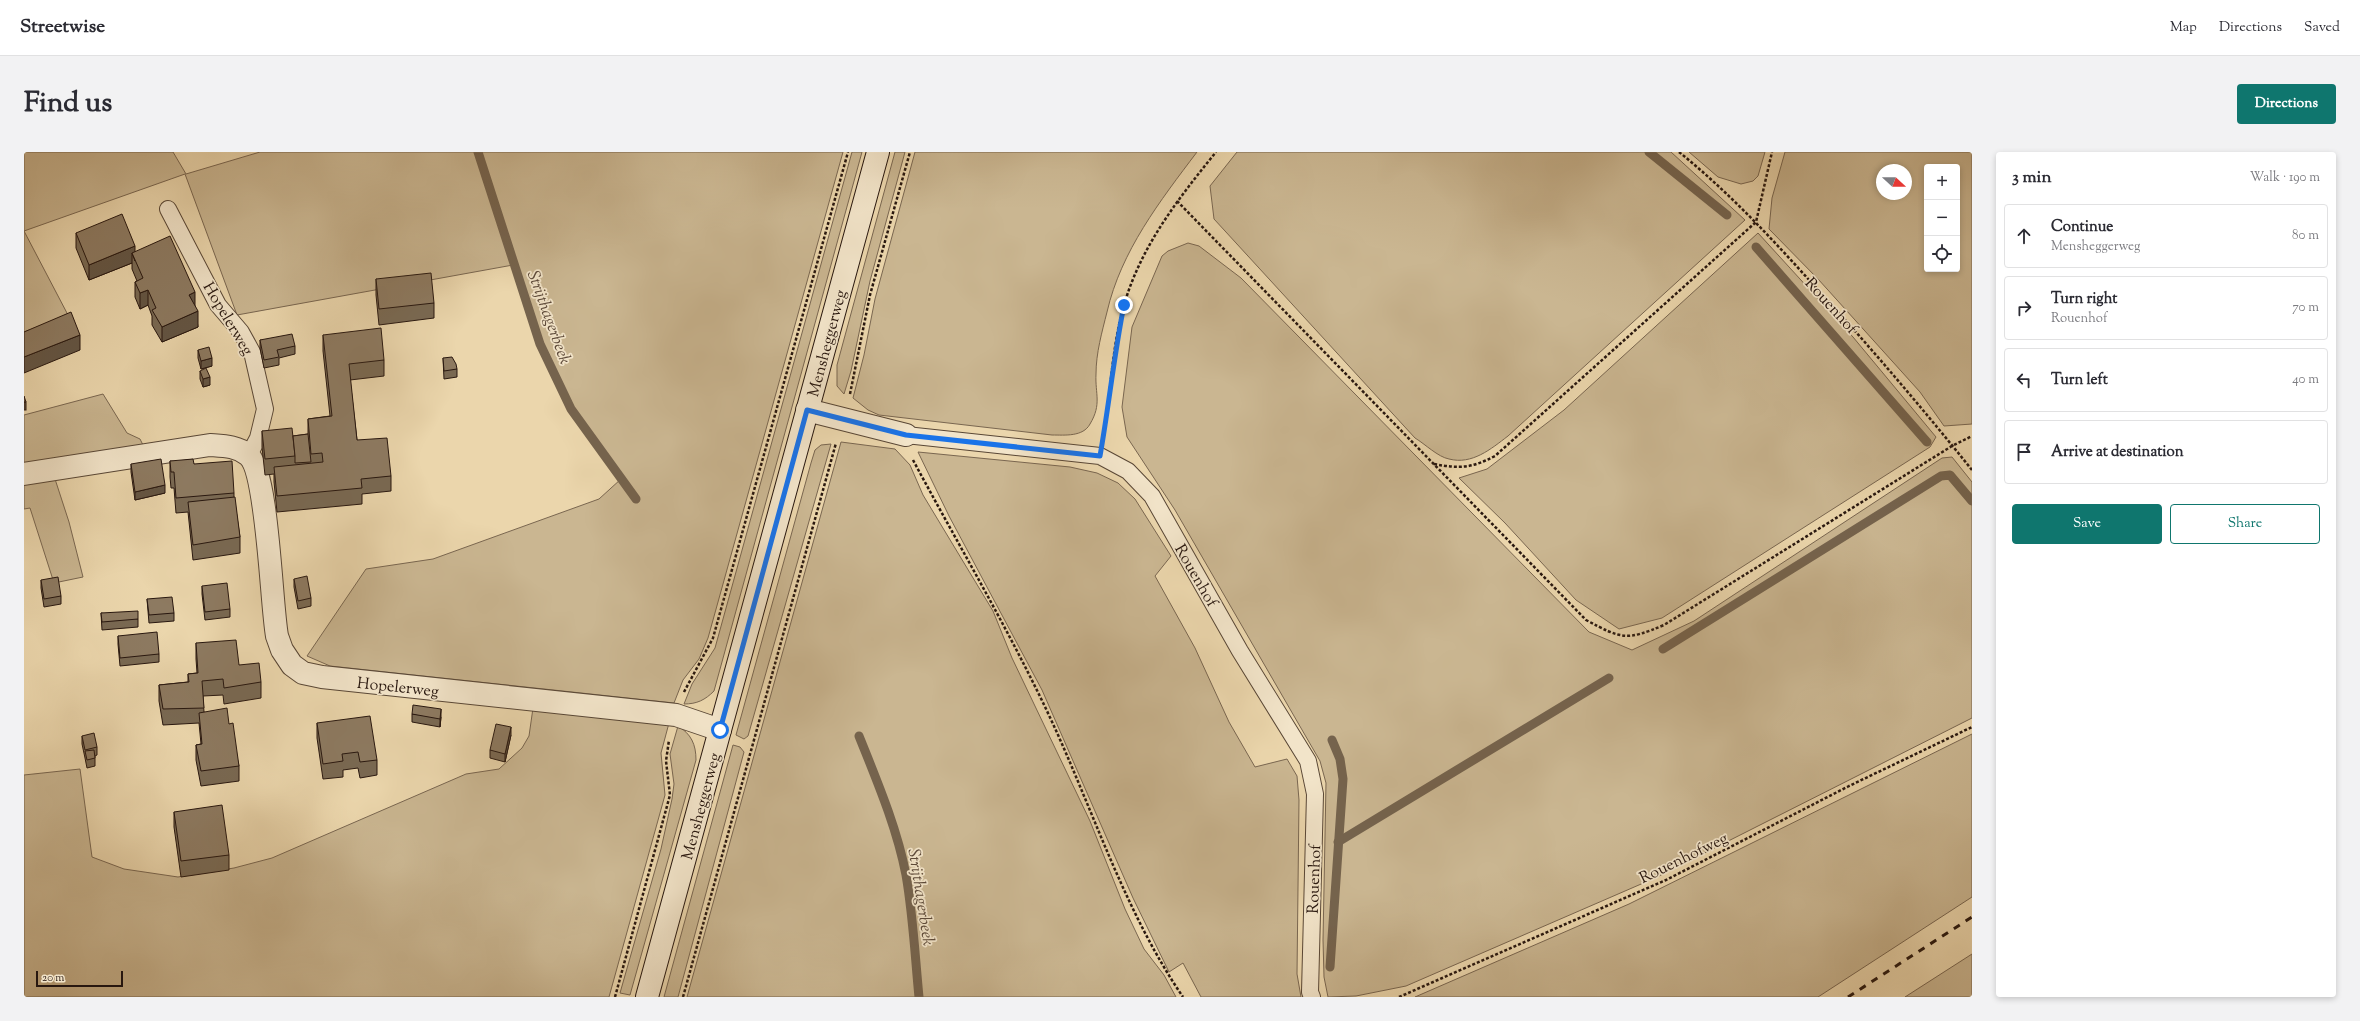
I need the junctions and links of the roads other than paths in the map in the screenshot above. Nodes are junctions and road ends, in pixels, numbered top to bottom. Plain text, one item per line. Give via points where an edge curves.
1 (878, 152) edge
2 (168, 209) dead end
3 (807, 410) junction
4 (906, 435) joint
5 (249, 455) junction
6 (24, 474) edge
7 (720, 730) junction
8 (647, 997) edge
9 (1312, 997) edge

1 - 3 street, Mensheggerweg
2 - 5 lane, Hopelerweg via 218,305 241,332 252,352 265,409 258,438
3 - 4 street, Rouenhof
3 - 7 street, Mensheggerweg
4 - 9 lane, Rouenhof via 1100,456 1128,471 1152,496 1240,651 1308,761 1315,794 1310,992
5 - 6 street via 235,447 210,445
5 - 7 street, Hopelerweg via 260,480 277,636 292,665 304,673 357,682 676,715
7 - 8 street, Mensheggerweg

